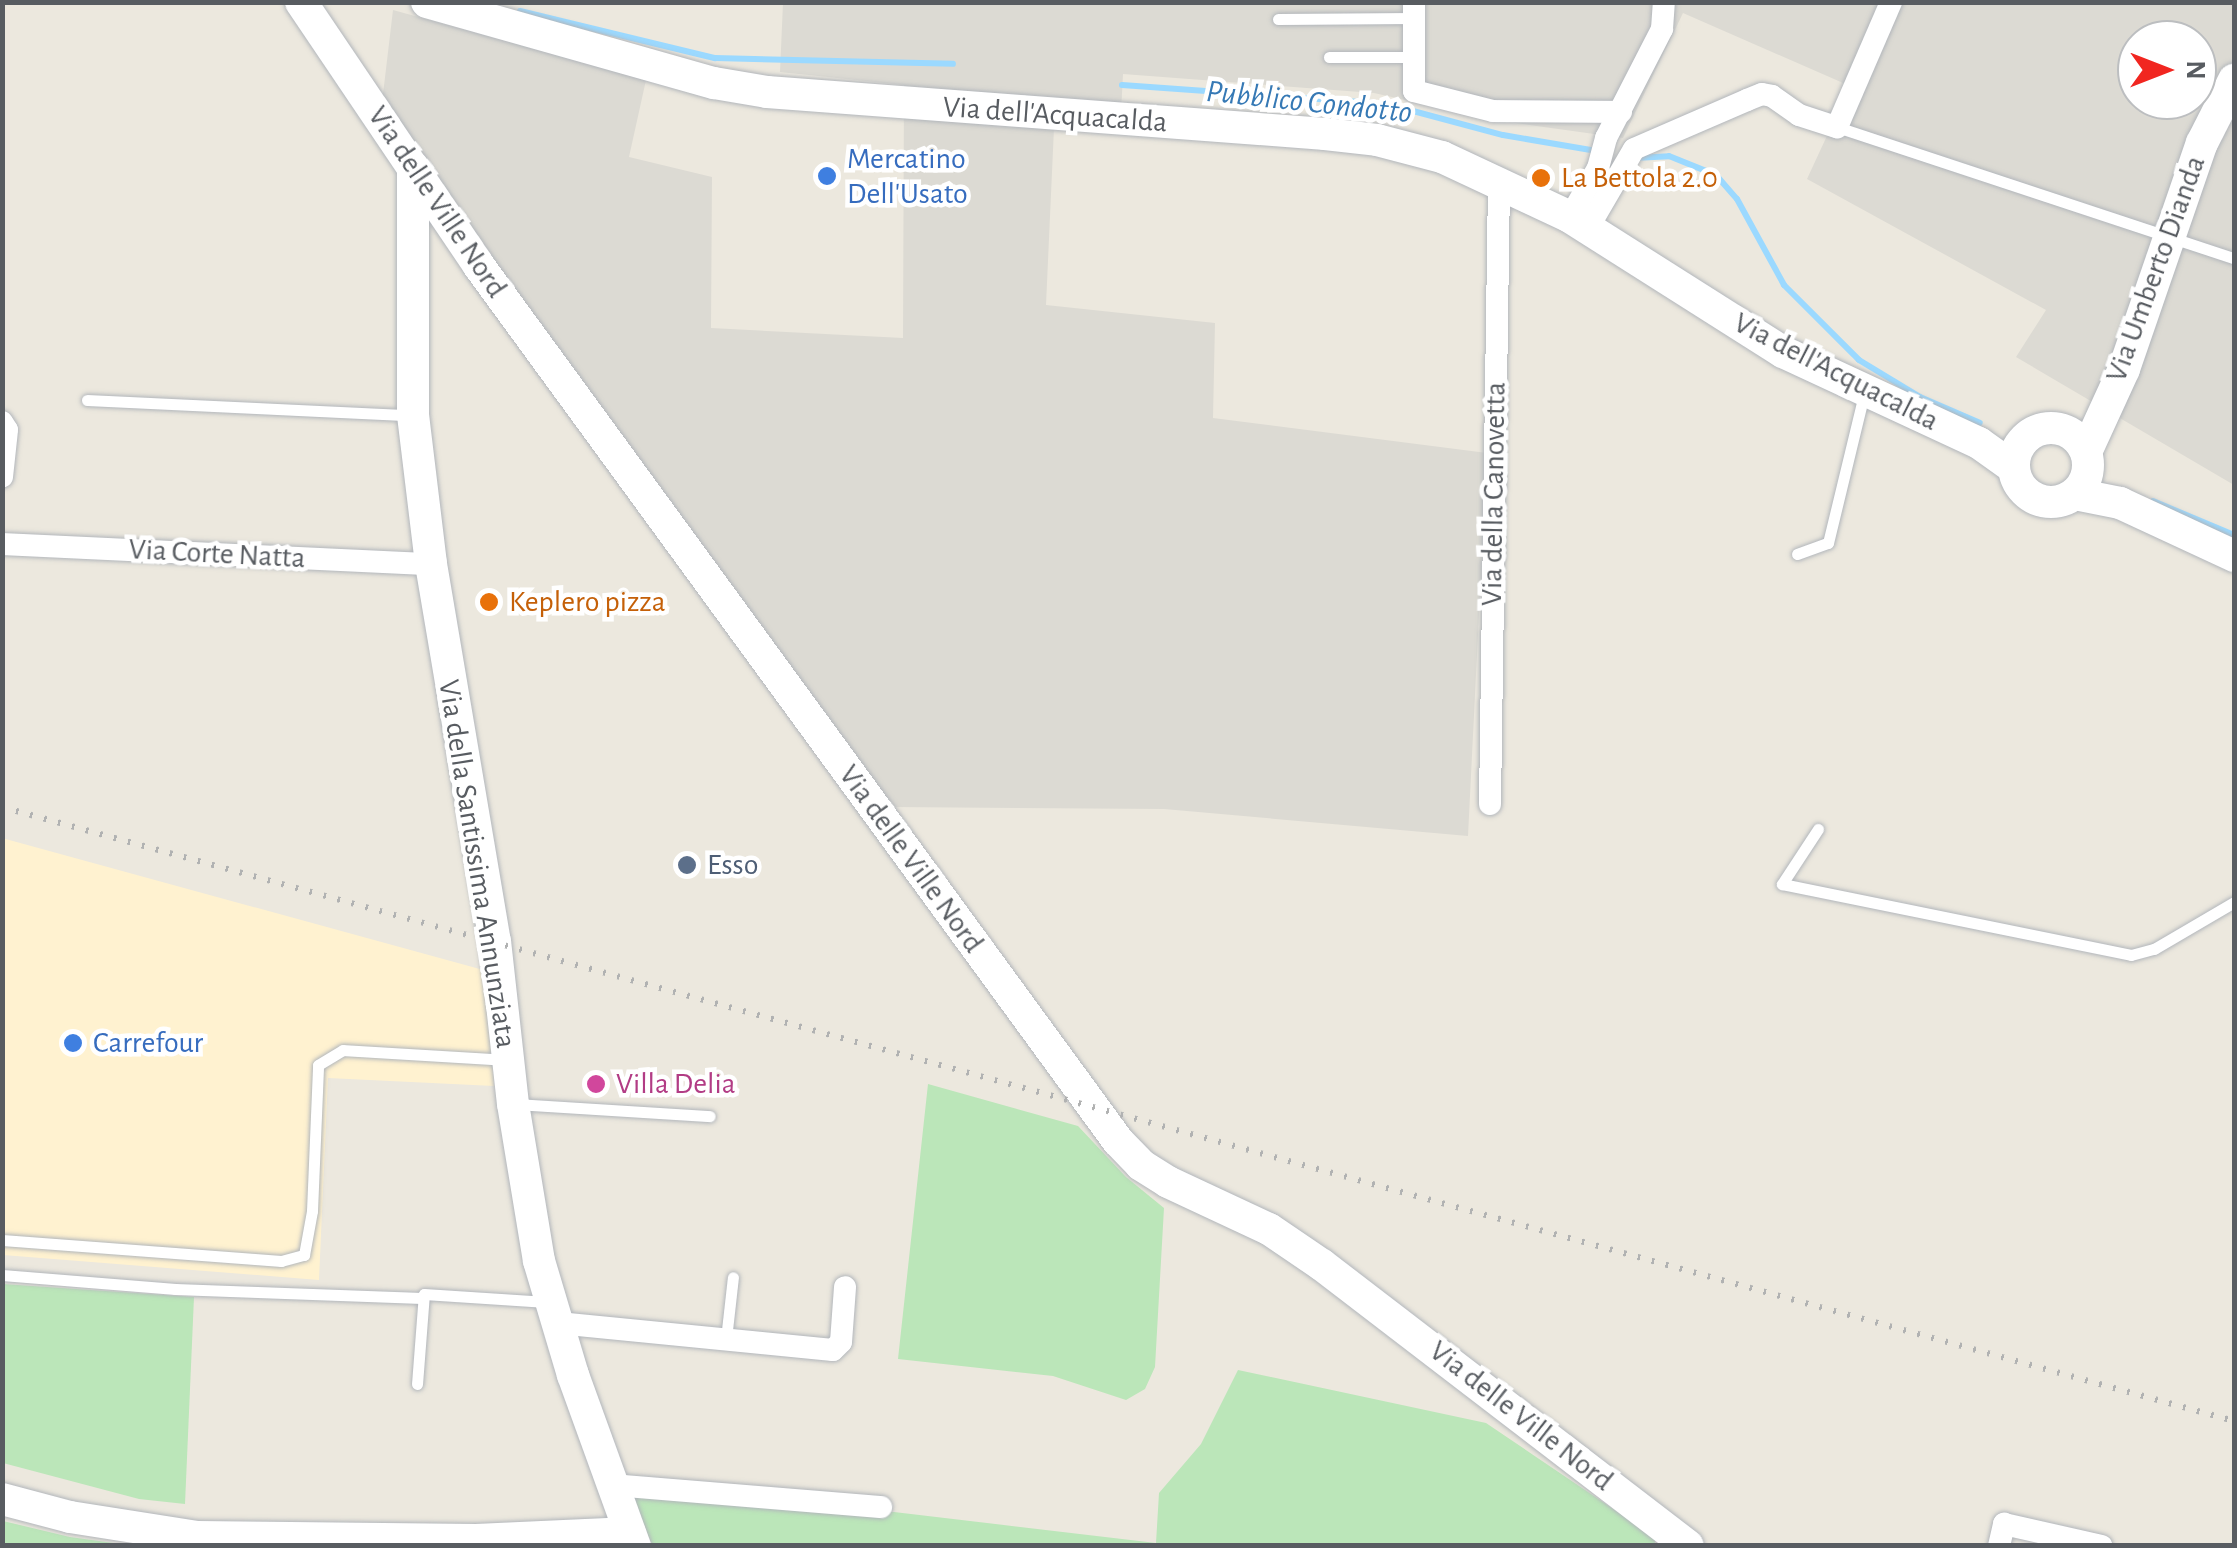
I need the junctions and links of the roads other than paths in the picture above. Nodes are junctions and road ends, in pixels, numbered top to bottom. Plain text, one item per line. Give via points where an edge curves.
1 (301, 2) edge
2 (428, 2) edge
3 (1664, 2) edge
4 (1891, 2) edge
5 (1414, 10) edge
6 (1278, 18) dead end
7 (1329, 57) dead end
8 (1414, 57) junction
9 (2234, 80) edge
10 (1621, 112) junction
11 (1836, 127) junction
12 (413, 167) junction
13 (1499, 184) junction
14 (1579, 223) junction
15 (2172, 238) junction
16 (2234, 258) edge
17 (1865, 390) junction
18 (86, 400) dead end
19 (414, 415) junction
20 (2, 422) edge
21 (2027, 436) junction
22 (1979, 443) junction
23 (2079, 448) junction
24 (2014, 468) junction
25 (2, 476) edge
26 (2075, 494) junction
27 (2120, 503) junction
28 (2, 544) edge
29 (1797, 554) dead end
30 (2234, 556) edge
31 (431, 564) junction
32 (1490, 804) dead end
33 (1818, 829) dead end
34 (2234, 902) edge
35 (507, 1060) junction
36 (513, 1104) junction
37 (710, 1116) dead end
38 (2, 1240) edge
39 (2, 1276) edge
40 (733, 1276) dead end
41 (845, 1287) dead end
42 (422, 1298) junction
43 (557, 1321) junction
44 (726, 1339) junction
45 (832, 1365) dead end
46 (417, 1384) dead end
47 (613, 1486) junction
48 (2, 1499) edge
49 (881, 1507) dead end
50 (632, 1540) edge
51 (1688, 1546) edge
52 (1998, 1546) edge
53 (2102, 1546) edge

1 - 12 street, Via delle Ville Nord
2 - 13 street, Via dell'Acquacalda via 714,83 1376,140 1442,158
3 - 10 street via 1662,29
4 - 11 street
5 - 6 lane
5 - 8 street
7 - 8 lane
8 - 10 street via 1414,91 1493,111
9 - 15 street, Via Umberto Dianda via 2202,143
10 - 14 street
11 - 14 street via 1762,94 1630,158
11 - 15 lane
12 - 19 street, Via della Santissima Annunziata
12 - 51 street, Via delle Ville Nord via 858,787 1141,1165 1269,1229 1322,1265
13 - 14 street, Via dell'Acquacalda
13 - 32 street, Via della Canovetta
14 - 17 street, Via dell'Acquacalda via 1784,352
15 - 16 lane
15 - 23 street, Via Umberto Dianda via 2106,405
17 - 22 street, Via dell'Acquacalda
17 - 29 lane via 1828,543
18 - 19 lane
19 - 31 street, Via della Santissima Annunziata
20 - 25 street
21 - 22 street
21 - 23 street via 2044,428
21 - 24 street
22 - 24 street, Via dell'Acquacalda
23 - 26 street via 2083,484
23 - 27 street
24 - 26 street via 2022,490 2040,502
26 - 27 street
27 - 30 street
28 - 31 street, Via Corte Natta
31 - 35 street, Via della Santissima Annunziata via 495,941
33 - 34 lane via 1782,884 2131,955 2154,949
35 - 36 street, Via della Santissima Annunziata
35 - 38 lane via 343,1050 318,1065 304,1254 281,1261
36 - 37 lane
36 - 43 street, Via della Santissima Annunziata via 539,1261
39 - 42 lane
40 - 44 lane
41 - 44 street via 838,1348
42 - 43 lane via 430,1292
42 - 46 lane
43 - 44 street
43 - 45 street
43 - 47 street, Via della Santissima Annunziata
47 - 49 street
47 - 50 street, Via della Santissima Annunziata
48 - 50 street via 197,1537
52 - 53 street via 2004,1524

